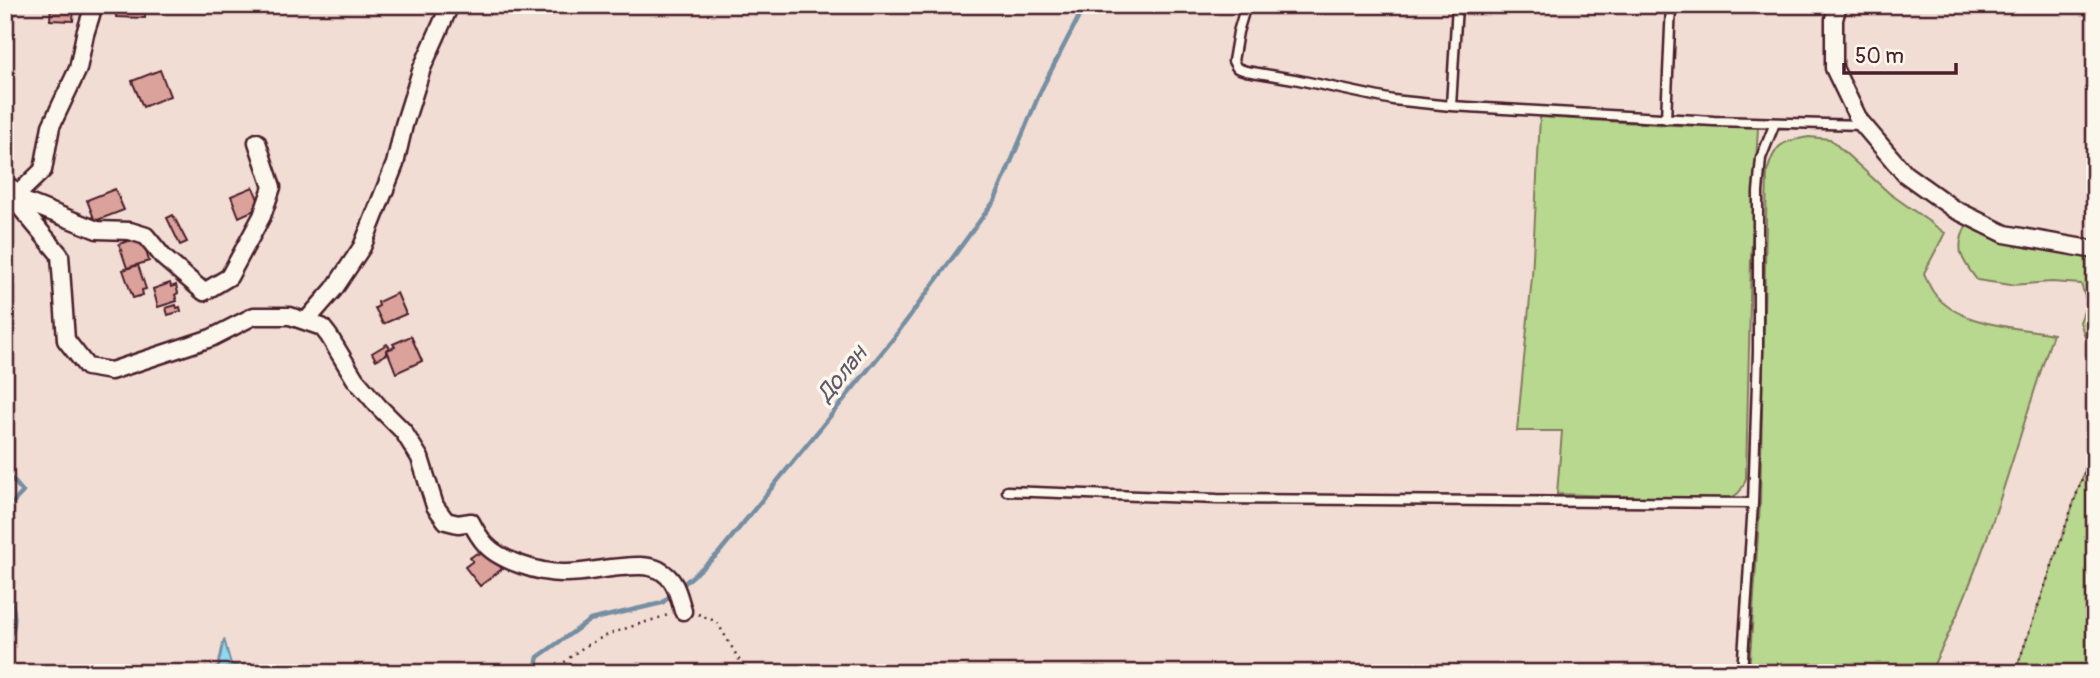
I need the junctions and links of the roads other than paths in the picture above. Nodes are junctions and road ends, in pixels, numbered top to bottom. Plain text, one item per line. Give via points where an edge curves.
1 (92, 5) edge
2 (450, 5) edge
3 (1246, 5) edge
4 (1457, 5) edge
5 (1671, 5) edge
6 (1838, 5) edge
7 (1451, 106) junction
8 (1666, 119) junction
9 (1775, 123) junction
10 (1863, 125) junction
11 (257, 142) dead end
12 (15, 192) edge
13 (2095, 250) edge
14 (306, 321) junction
15 (1007, 491) dead end
16 (1753, 503) junction
17 (683, 611) road end
18 (1742, 673) edge

1 - 12 street via 78,69 51,126 43,170
2 - 14 street via 422,68 395,164 362,247
3 - 7 lane via 1233,61 1237,68 1393,100
4 - 7 lane
5 - 8 lane
6 - 10 street via 1834,68
7 - 8 lane
8 - 9 lane
9 - 10 lane
9 - 16 lane via 1761,158 1758,192
10 - 13 street via 1905,174 1954,209 2005,234
11 - 12 street via 272,187 262,216 229,277 204,292 146,236 97,230
12 - 14 street via 20,207 60,255 66,341 87,367 111,372 211,338 254,316 281,315
14 - 17 street via 322,327 355,379 403,431 420,458 435,506 446,521 471,522 488,547 544,571 658,569 677,587
15 - 16 lane via 1217,499
16 - 18 lane

